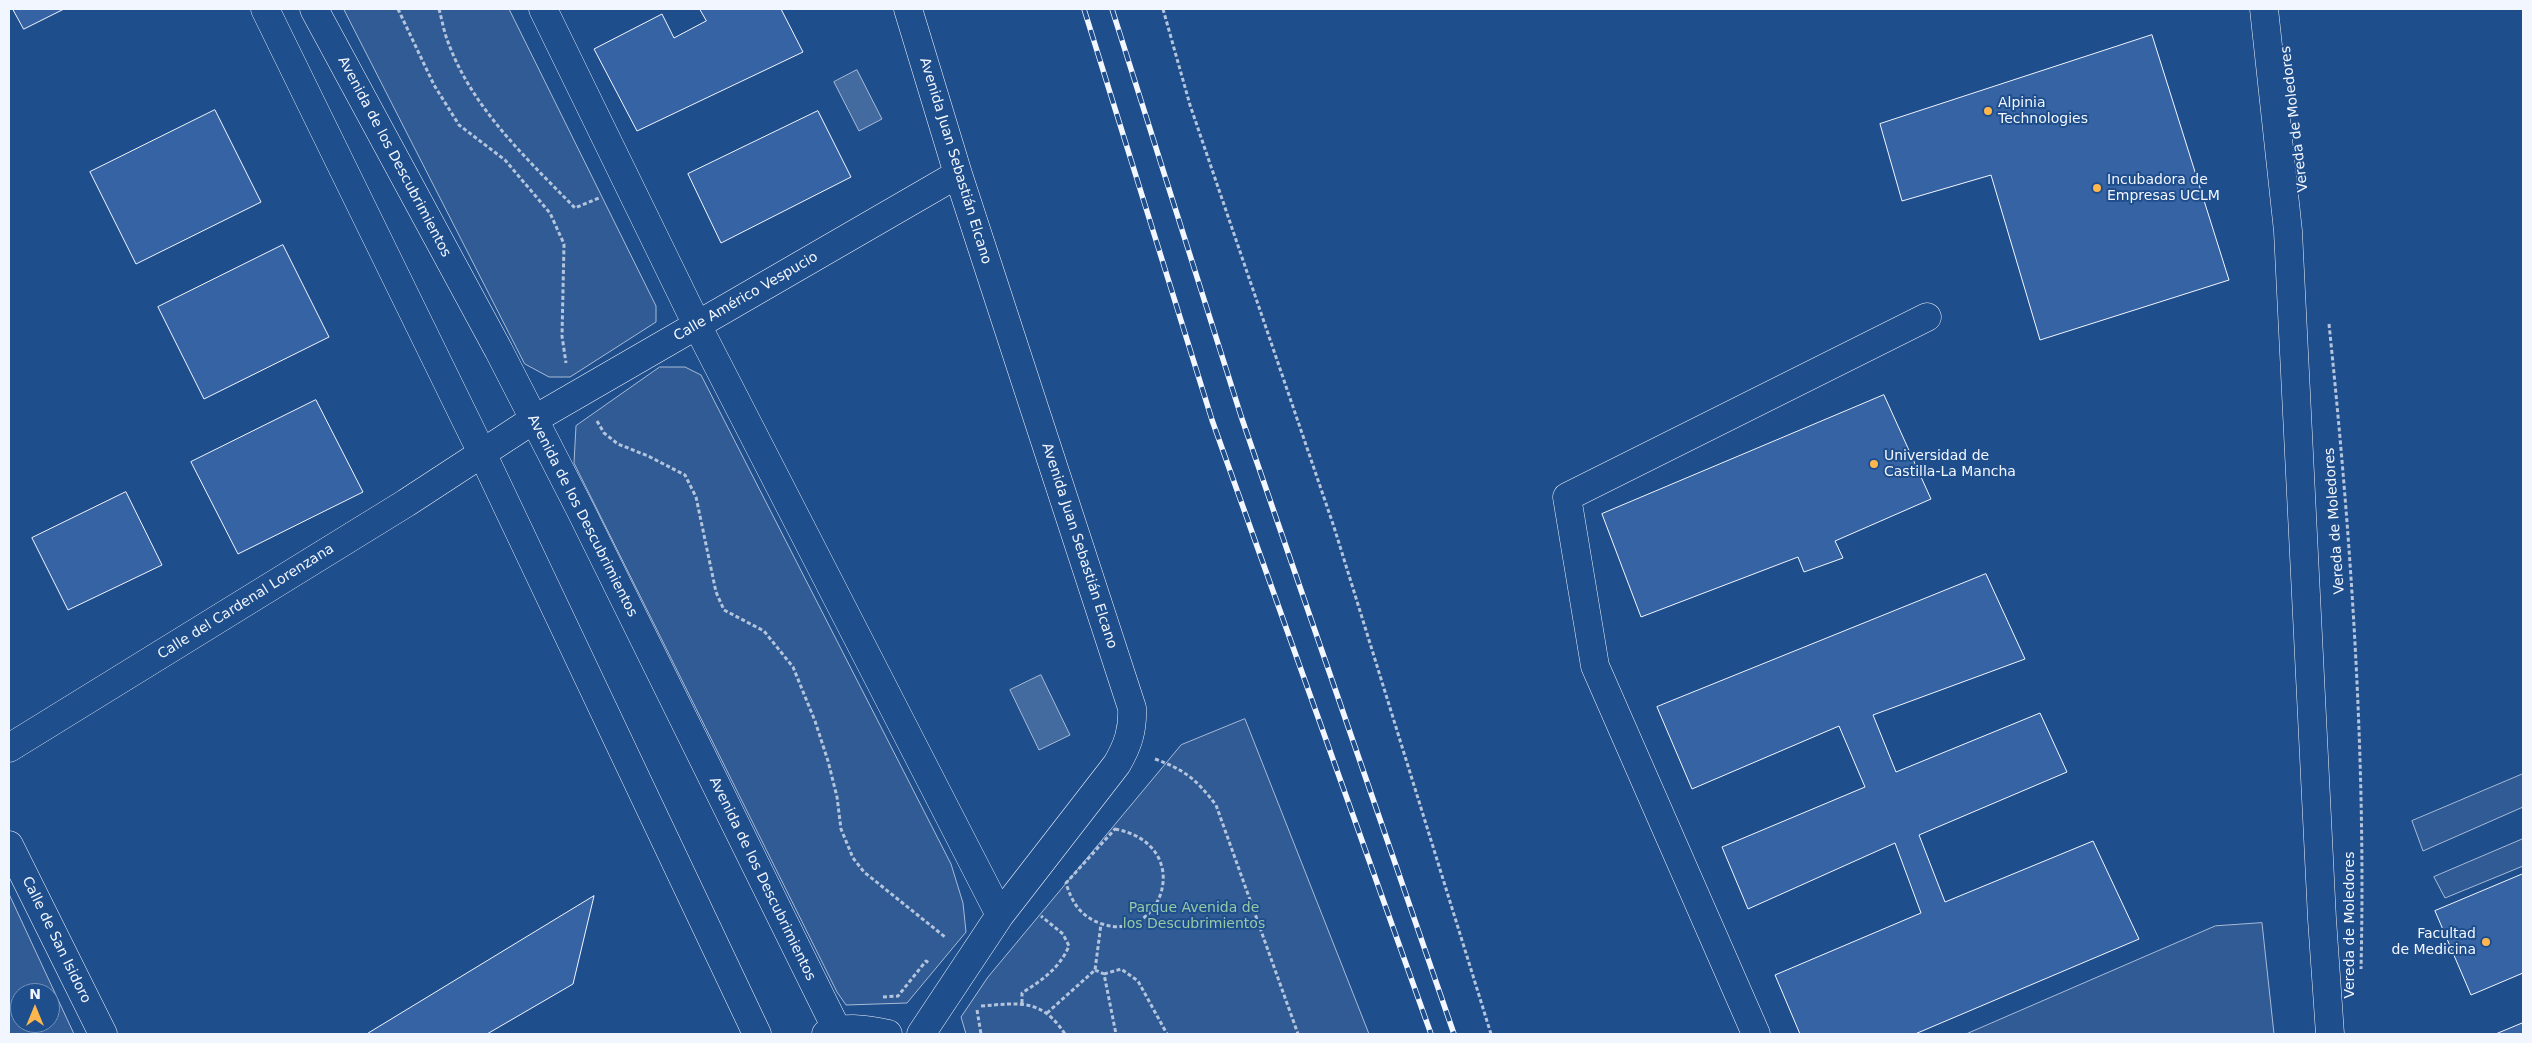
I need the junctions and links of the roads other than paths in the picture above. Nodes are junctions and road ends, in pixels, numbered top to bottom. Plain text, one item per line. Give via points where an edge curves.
1 (265, 9) edge
2 (314, 9) edge
3 (543, 9) edge
4 (908, 9) edge
5 (2264, 9) edge
6 (958, 174) junction
7 (1927, 317) dead end
8 (697, 325) junction
9 (533, 420) junction
10 (482, 453) junction
11 (9, 748) edge
12 (9, 845) edge
13 (1008, 905) junction
14 (831, 1032) edge
15 (103, 1034) edge
16 (757, 1034) edge
17 (888, 1034) edge
18 (921, 1034) edge
19 (1756, 1034) edge
20 (2330, 1034) edge

1 - 10 street
2 - 9 street, Avenida de los Descubrimientos
3 - 8 street
4 - 6 street, Avenida Juan Sebastián Elcano
5 - 20 street via 2288,231
6 - 8 street, Calle Américo Vespucio
6 - 13 street, Avenida Juan Sebastián Elcano via 1132,708 1133,728 1127,748 1117,764
7 - 19 street via 1567,497 1595,666
8 - 9 street, Calle Américo Vespucio
8 - 13 street
9 - 10 street, Calle del Cardenal Lorenzana
9 - 14 street, Avenida de los Descubrimientos via 581,511
10 - 11 street, Calle del Cardenal Lorenzana via 397,509
10 - 16 street
12 - 15 street, Calle de San Isidoro
13 - 18 street, Avenida Juan Sebastián Elcano
14 - 17 street via 863,1028

